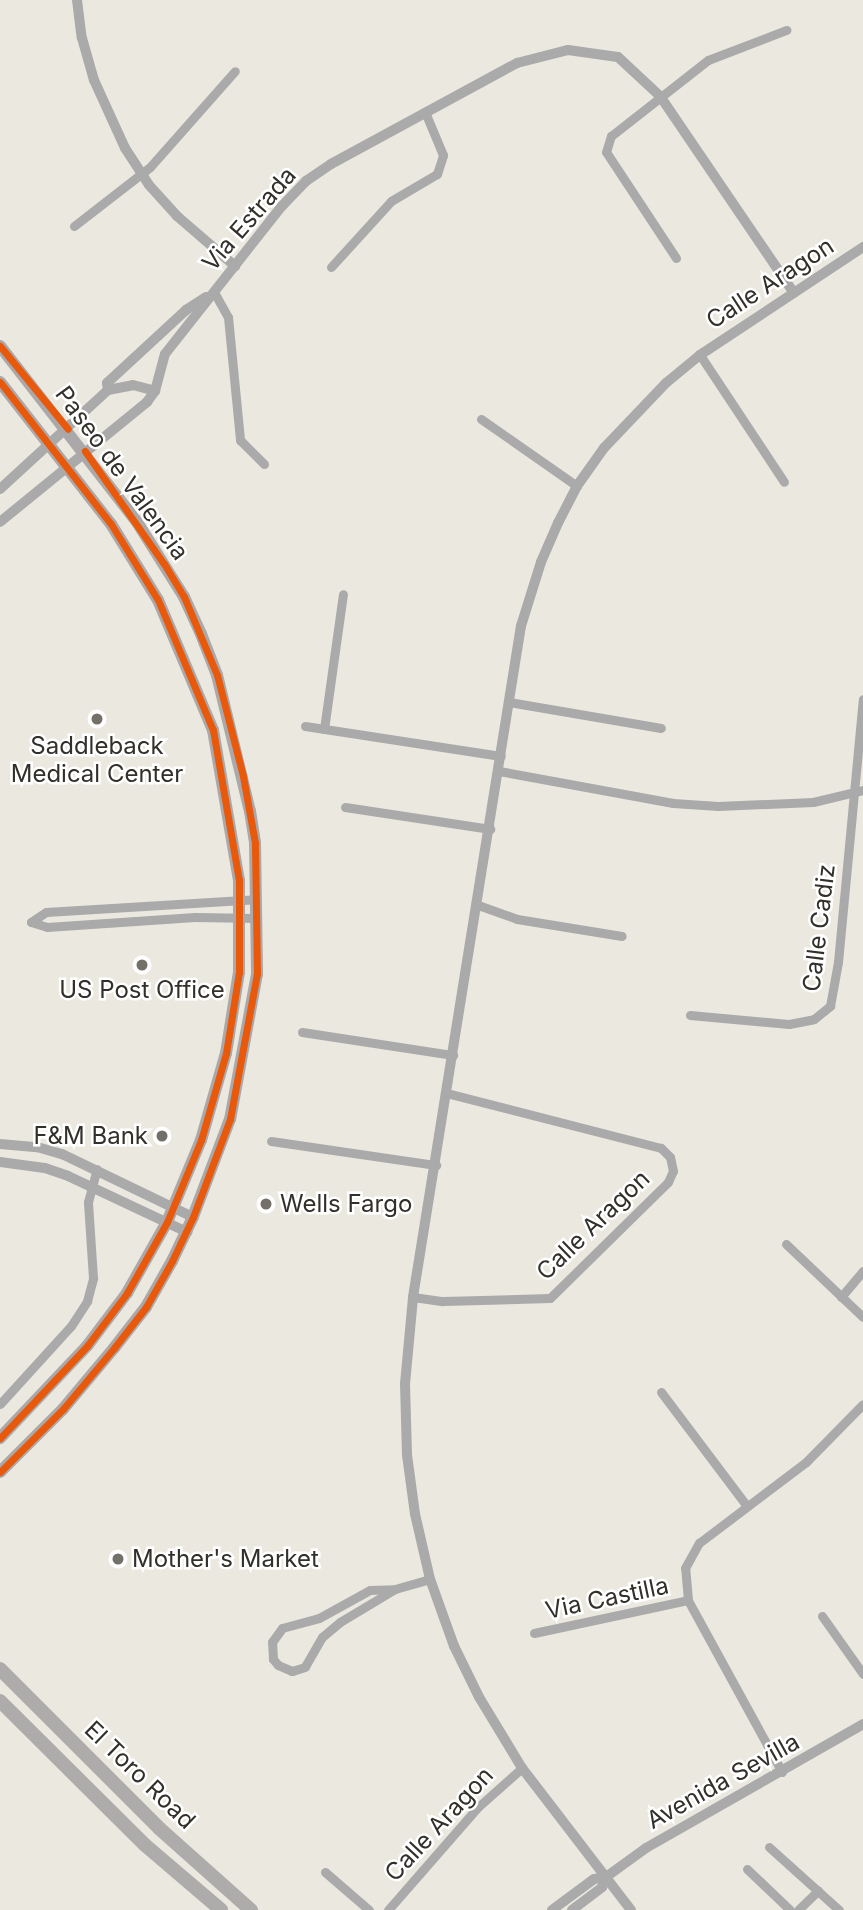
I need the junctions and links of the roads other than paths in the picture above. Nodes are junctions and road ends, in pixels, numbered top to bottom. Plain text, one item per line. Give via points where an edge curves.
1 (77, 0) edge
2 (786, 30) dead end
3 (235, 71) dead end
4 (660, 96) junction
5 (425, 112) junction
6 (142, 174) junction
7 (74, 226) dead end
8 (863, 247) edge
9 (676, 258) dead end
10 (235, 266) junction
11 (331, 267) dead end
12 (214, 292) junction
13 (794, 293) junction
14 (0, 346) edge
15 (699, 355) junction
16 (0, 382) edge
17 (108, 390) junction
18 (155, 391) junction
19 (481, 419) dead end
20 (68, 429) junction
21 (50, 446) junction
22 (85, 452) junction
23 (264, 464) dead end
24 (66, 467) junction
25 (784, 482) dead end
26 (577, 486) junction
27 (0, 488) edge
28 (0, 522) edge
29 (343, 594) dead end
30 (863, 699) edge
31 (509, 702) junction
32 (305, 726) dead end
33 (661, 728) dead end
34 (324, 729) junction
35 (501, 756) junction
36 (499, 771) junction
37 (858, 792) edge
38 (345, 807) dead end
39 (490, 829) junction
40 (256, 899) junction
41 (239, 901) junction
42 (478, 905) junction
43 (256, 918) junction
44 (239, 919) junction
45 (622, 936) dead end
46 (690, 1015) dead end
47 (302, 1032) dead end
48 (453, 1055) junction
49 (447, 1093) junction
50 (271, 1141) dead end
51 (0, 1144) edge
52 (0, 1162) edge
53 (436, 1165) junction
54 (97, 1169) junction
55 (91, 1187) junction
56 (174, 1207) junction
57 (193, 1217) junction
58 (167, 1222) junction
59 (187, 1232) junction
60 (786, 1244) dead end
61 (863, 1271) edge
62 (413, 1297) junction
63 (841, 1297) junction
64 (863, 1317) edge
65 (661, 1392) dead end
66 (0, 1404) edge
67 (863, 1404) edge
68 (0, 1438) edge
69 (0, 1472) edge
70 (747, 1506) junction
71 (430, 1579) junction
72 (394, 1588) junction
73 (688, 1600) junction
74 (822, 1616) dead end
75 (534, 1633) dead end
76 (0, 1669) edge
77 (863, 1674) edge
78 (0, 1701) edge
79 (863, 1724) edge
80 (522, 1768) junction
81 (782, 1772) junction
82 (769, 1847) dead end
83 (747, 1869) dead end
84 (325, 1872) dead end
85 (606, 1877) junction
86 (818, 1891) junction
87 (221, 1910) edge
88 (251, 1910) edge
89 (369, 1910) edge
90 (388, 1910) edge
91 (552, 1910) edge
92 (572, 1910) edge
93 (631, 1910) edge
94 (790, 1910) edge
95 (798, 1910) edge
96 (839, 1910) edge

1 - 6 street via 97,90
2 - 4 street via 708,60
3 - 6 street
4 - 5 street, Via Estrada via 618,57 568,50 517,63
4 - 9 street via 611,136 606,152
4 - 13 street, Via Estrada
5 - 10 street, Via Estrada via 306,181
5 - 11 street via 443,155 437,174 391,201
6 - 7 street
6 - 10 street via 177,216
8 - 13 street, Calle Aragon
10 - 12 street, Via Estrada
12 - 17 street, Via Estrada via 186,310 115,375 107,383
12 - 18 street, Via Estrada via 165,354
12 - 23 street, Via Estrada via 228,317 240,440
13 - 15 street, Calle Aragon
14 - 20 main road, Paseo de Valencia
15 - 25 street, Calle Aragon
15 - 26 street, Calle Aragon via 635,413
16 - 21 main road, Paseo de Valencia
17 - 18 street via 133,385
17 - 20 street, Via Estrada via 78,414
18 - 22 street
19 - 26 street
20 - 21 street, Via Estrada
20 - 22 main road, Paseo de Valencia
21 - 24 main road, Paseo de Valencia
21 - 27 street, Via Estrada
22 - 24 street
22 - 40 main road, Paseo de Valencia via 184,597 217,675 250,811
24 - 28 street
24 - 41 main road, Paseo de Valencia via 111,524 158,600 214,730
26 - 31 street, Calle Aragon via 537,575 521,626
29 - 34 street
30 - 37 street, Calle Cadiz
31 - 33 street
31 - 35 street, Calle Aragon
32 - 34 street
34 - 35 street
35 - 36 street, Calle Aragon
36 - 37 street via 673,803 718,806 790,804
36 - 39 street, Calle Aragon
37 - 46 street, Calle Cadiz via 830,1006 814,1019 789,1024
38 - 39 street
39 - 42 street, Calle Aragon
40 - 41 street
40 - 43 main road, Paseo de Valencia
41 - 44 main road, Paseo de Valencia
41 - 44 street via 46,912 31,922 47,927 195,917
42 - 45 street via 517,919
42 - 48 street, Calle Aragon
43 - 44 street
43 - 57 main road, Paseo de Valencia via 257,974 230,1119
44 - 56 main road, Paseo de Valencia via 239,972 226,1053 201,1140
47 - 48 street
48 - 49 street, Calle Aragon
49 - 53 street, Calle Aragon
49 - 62 street, Calle Aragon via 660,1148 670,1157 673,1171 668,1182 550,1298 443,1301
50 - 53 street
51 - 54 street via 50,1150
52 - 55 street via 46,1168
53 - 62 street, Calle Aragon
54 - 55 street
54 - 56 street
55 - 58 street
55 - 66 street via 93,1278 87,1301 71,1326
56 - 57 street
56 - 58 main road, Paseo de Valencia
57 - 59 main road, Paseo de Valencia
58 - 59 street
58 - 68 main road, Paseo de Valencia via 127,1293 87,1346
59 - 69 main road, Paseo de Valencia via 146,1307 122,1338
60 - 63 street
61 - 63 street
62 - 71 street, Calle Aragon via 405,1384 407,1455
63 - 64 street
65 - 70 street
67 - 70 street via 806,1462
70 - 73 street via 699,1543 685,1568
71 - 72 street
71 - 80 street, Calle Aragon via 479,1698
72 - 72 street via 370,1590 319,1618 282,1629 272,1642 273,1659 292,1671 304,1667 322,1637
73 - 75 street, Via Castilla
73 - 81 street
74 - 77 street
76 - 88 main road, El Toro Road via 160,1829
78 - 87 main road, El Toro Road via 145,1845
79 - 81 street, Avenida Sevilla
80 - 85 street, Calle Aragon
80 - 90 street, Calle Aragon via 478,1807
81 - 85 street, Avenida Sevilla via 646,1848
82 - 86 street
83 - 94 street
84 - 89 street
85 - 91 street, Avenida Sevilla via 594,1879
85 - 92 street, Avenida Sevilla via 602,1887
85 - 93 street, Calle Aragon
86 - 95 street
86 - 96 street

